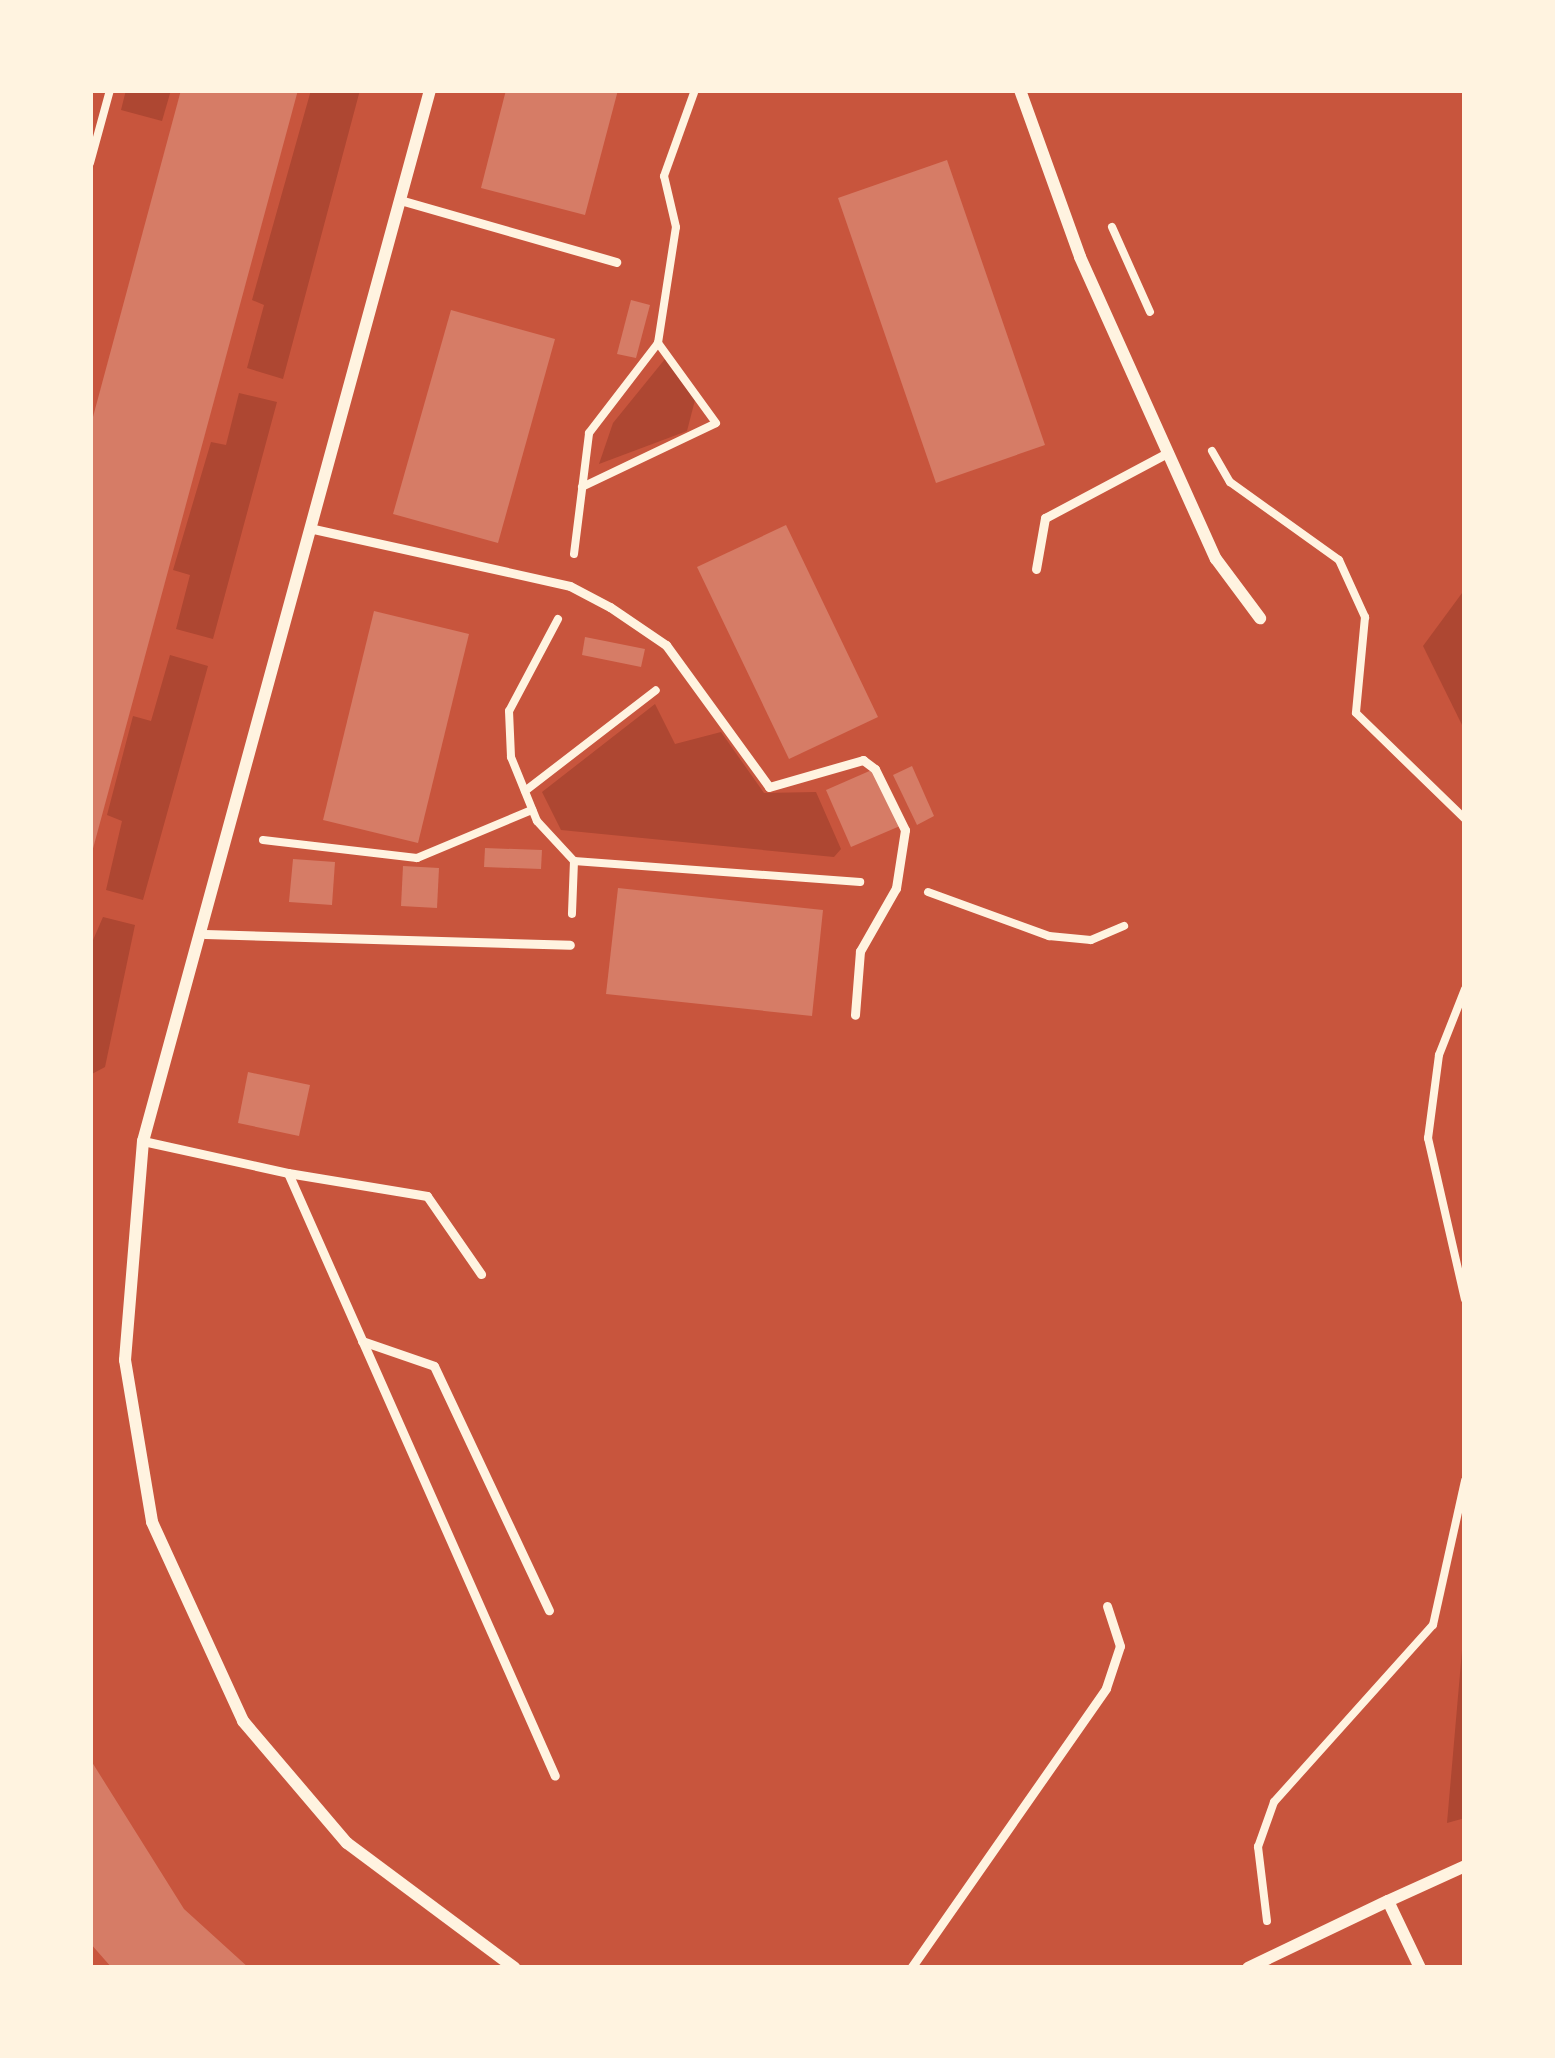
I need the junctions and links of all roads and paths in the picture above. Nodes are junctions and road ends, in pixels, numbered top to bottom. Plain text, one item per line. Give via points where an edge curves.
1 (110, 90) edge
2 (430, 90) edge
3 (695, 90) edge
4 (1020, 90) edge
5 (90, 163) edge
6 (400, 200) junction
7 (1105, 211) dead end
8 (616, 262) dead end
9 (1156, 327) dead end
10 (658, 343) junction
11 (1198, 428) dead end
12 (1169, 452) junction
13 (582, 487) junction
14 (308, 528) junction
15 (1036, 569) dead end
16 (570, 586) junction
17 (1260, 618) dead end
18 (681, 665) junction
19 (524, 791) junction
20 (532, 810) junction
21 (1465, 819) edge
22 (230, 834) junction
23 (205, 934) junction
24 (570, 945) joint
25 (1465, 988) edge
26 (854, 1015) dead end
27 (143, 1141) junction
28 (288, 1173) junction
29 (481, 1274) dead end
30 (1465, 1299) edge
31 (362, 1341) junction
32 (1465, 1480) edge
33 (1107, 1606) dead end
34 (549, 1610) dead end
35 (555, 1776) dead end
36 (1465, 1866) edge
37 (1388, 1901) junction
38 (1275, 1957) junction
39 (514, 1968) edge
40 (911, 1968) edge
41 (1248, 1968) edge
42 (1420, 1968) edge

1 - 5 path
2 - 6 street
3 - 10 path via 664,176 676,227
4 - 12 street
6 - 8 lane
6 - 14 street
7 - 9 path
10 - 13 path via 589,433
10 - 13 path via 716,423
11 - 21 path via 1230,482 1339,560 1365,617 1357,713
12 - 15 lane via 1045,518
12 - 17 street via 1216,560
13 - 16 path
14 - 16 lane
14 - 22 street
16 - 18 lane
16 - 19 path via 509,711
18 - 19 path via 594,747
18 - 26 lane via 769,787 863,760 905,830 896,887 860,951
19 - 20 path
20 - 22 path via 417,858
20 - 24 path via 574,861
22 - 23 street
23 - 24 lane
23 - 27 street
25 - 30 path via 1439,1054 1428,1168
27 - 28 lane
27 - 39 street via 129,1257 130,1432 193,1628 243,1721 347,1844
28 - 29 lane via 427,1196
28 - 31 lane
31 - 34 lane via 434,1366
31 - 35 lane
32 - 38 path via 1432,1625 1288,1778 1266,1822 1256,1880
33 - 40 lane via 1120,1646 1106,1688
36 - 37 street
37 - 38 street
37 - 42 street
38 - 41 street

